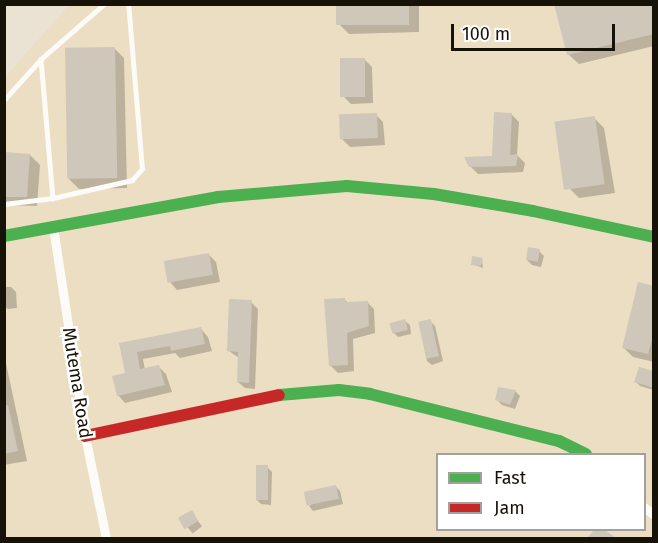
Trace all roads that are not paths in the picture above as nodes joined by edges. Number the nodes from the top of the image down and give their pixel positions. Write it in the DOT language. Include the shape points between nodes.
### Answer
graph roads {
  1 [pos="104,4"];
  2 [pos="128,4"];
  3 [pos="41,59"];
  4 [pos="4,100"];
  5 [pos="52,198"];
  6 [pos="4,204"];
  7 [pos="53,227"];
  8 [pos="4,236"];
  9 [pos="654,237"];
  10 [pos="85,436"];
  11 [pos="584,453"];
  12 [pos="106,538"];
  1 -- 3 [label="lane"];
  2 -- 5 [label="lane" via="142,169 132,180"];
  3 -- 4 [label="lane"];
  3 -- 5 [label="lane"];
  5 -- 6 [label="lane"];
  7 -- 8 [label="street"];
  7 -- 9 [label="street" via="218,197 347,186 434,194"];
  7 -- 10 [label="street, Mutema Road"];
  10 -- 11 [label="street" via="266,397 339,390 370,394 559,441"];
  10 -- 12 [label="street, Mutema Road"];
}
